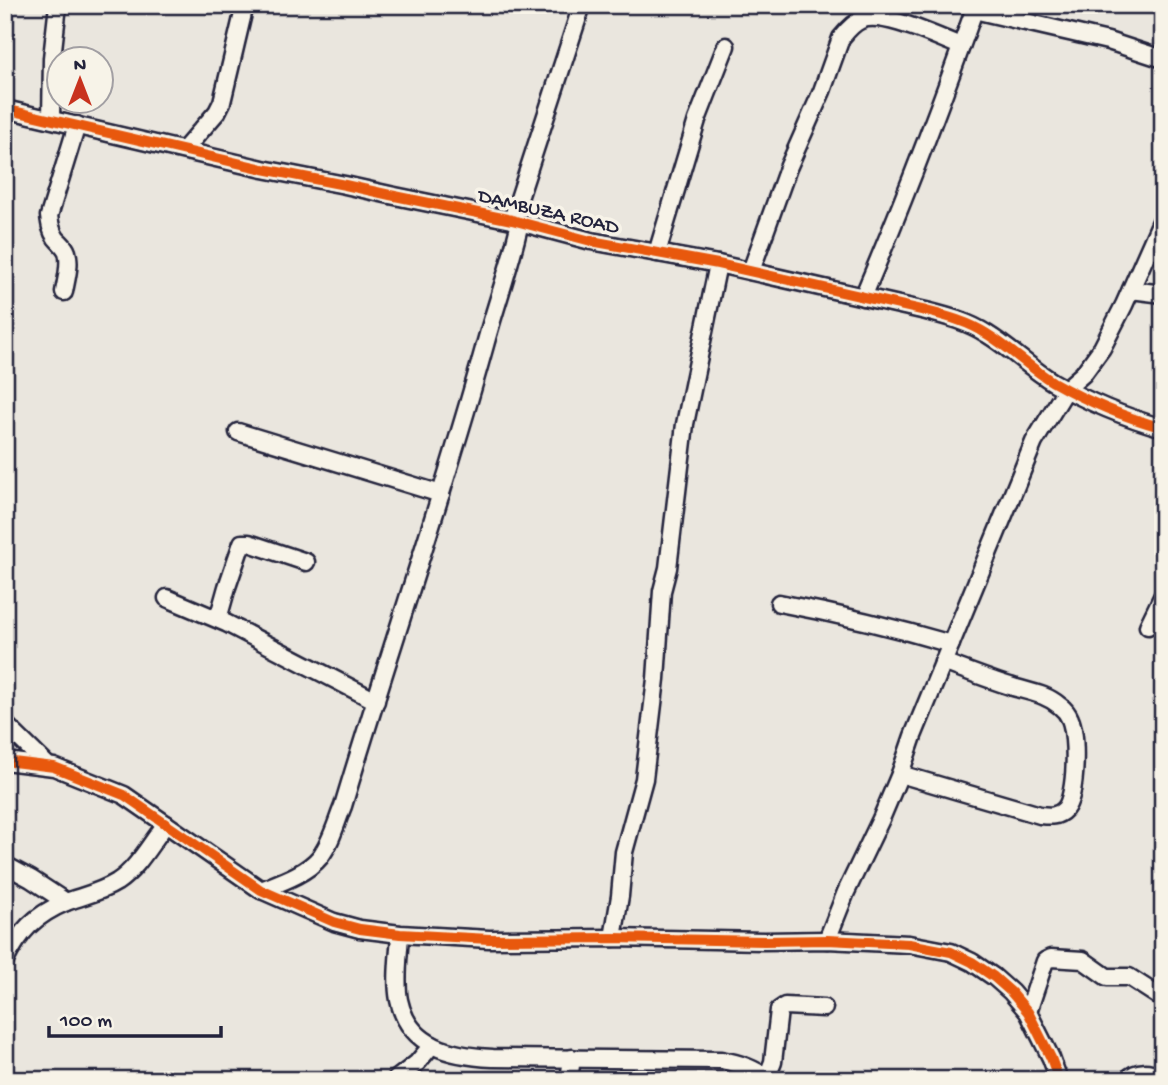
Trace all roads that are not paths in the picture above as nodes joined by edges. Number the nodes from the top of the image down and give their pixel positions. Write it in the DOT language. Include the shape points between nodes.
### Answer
graph roads {
  1 [pos="58,5"];
  2 [pos="245,5"];
  3 [pos="582,5"];
  4 [pos="975,8"];
  5 [pos="726,46"];
  6 [pos="961,46"];
  7 [pos="1163,60"];
  8 [pos="5,109"];
  9 [pos="51,119"];
  10 [pos="77,125"];
  11 [pos="184,150"];
  12 [pos="1162,219"];
  13 [pos="516,221"];
  14 [pos="657,253"];
  15 [pos="718,264"];
  16 [pos="751,271"];
  17 [pos="1130,290"];
  18 [pos="64,292"];
  19 [pos="1163,294"];
  20 [pos="863,297"];
  21 [pos="1067,388"];
  22 [pos="1163,428"];
  23 [pos="238,432"];
  24 [pos="440,494"];
  25 [pos="306,562"];
  26 [pos="1163,595"];
  27 [pos="167,598"];
  28 [pos="779,603"];
  29 [pos="218,619"];
  30 [pos="1147,626"];
  31 [pos="951,644"];
  32 [pos="943,662"];
  33 [pos="376,701"];
  34 [pos="5,724"];
  35 [pos="5,761"];
  36 [pos="46,764"];
  37 [pos="900,774"];
  38 [pos="166,824"];
  39 [pos="5,865"];
  40 [pos="261,890"];
  41 [pos="66,902"];
  42 [pos="400,934"];
  43 [pos="613,938"];
  44 [pos="827,940"];
  45 [pos="5,961"];
  46 [pos="1163,999"];
  47 [pos="824,1008"];
  48 [pos="1028,1013"];
  49 [pos="432,1045"];
  50 [pos="572,1058"];
  51 [pos="1163,1077"];
  52 [pos="768,1079"];
  53 [pos="395,1080"];
  54 [pos="569,1080"];
  55 [pos="1059,1080"];
  56 [pos="1126,1080"];
  1 -- 9 [label="street"];
  2 -- 11 [label="street" via="222,102"];
  3 -- 13 [label="street"];
  4 -- 6 [label="street"];
  4 -- 7 [label="street"];
  5 -- 14 [label="street" via="697,120"];
  6 -- 16 [label="street" via="883,18 861,20 844,34"];
  6 -- 20 [label="street"];
  8 -- 9 [label="street, DAMBUZA ROAD"];
  9 -- 10 [label="street, DAMBUZA ROAD"];
  10 -- 11 [label="street, DAMBUZA ROAD"];
  10 -- 18 [label="street" via="50,216 55,237 68,253"];
  11 -- 13 [label="street, DAMBUZA ROAD"];
  12 -- 17 [label="street"];
  13 -- 14 [label="street, DAMBUZA ROAD"];
  13 -- 24 [label="street" via="513,257"];
  14 -- 15 [label="street, DAMBUZA ROAD"];
  15 -- 16 [label="street, DAMBUZA ROAD"];
  15 -- 43 [label="street" via="682,442 643,779 624,852"];
  16 -- 20 [label="street, DAMBUZA ROAD"];
  17 -- 19 [label="street"];
  17 -- 21 [label="street" via="1102,348"];
  20 -- 21 [label="street, DAMBUZA ROAD" via="976,328"];
  21 -- 22 [label="street, DAMBUZA ROAD" via="1112,412"];
  21 -- 31 [label="street" via="1034,442"];
  23 -- 24 [label="street"];
  24 -- 33 [label="street"];
  25 -- 29 [label="street" via="242,542"];
  26 -- 30 [label="street"];
  27 -- 29 [label="street"];
  28 -- 31 [label="street" via="871,621"];
  29 -- 33 [label="street"];
  31 -- 32 [label="street"];
  32 -- 37 [label="street"];
  32 -- 37 [label="street" via="1036,692 1065,710 1072,727 1073,793 1057,815 1040,816"];
  33 -- 40 [label="street" via="343,806 321,856 288,879"];
  34 -- 36 [label="street"];
  35 -- 36 [label="street"];
  36 -- 38 [label="street" via="124,795"];
  37 -- 44 [label="street"];
  38 -- 40 [label="street"];
  38 -- 41 [label="street" via="134,868 117,882"];
  39 -- 41 [label="street"];
  40 -- 42 [label="street" via="334,922"];
  41 -- 45 [label="street" via="26,927"];
  42 -- 43 [label="street"];
  42 -- 49 [label="street" via="399,1000 409,1023"];
  43 -- 44 [label="street"];
  44 -- 48 [label="street" via="909,944 951,952 994,977"];
  46 -- 48 [label="street" via="1129,977 1107,977 1079,959 1051,958 1045,961"];
  47 -- 52 [label="street" via="785,1006 779,1010"];
  48 -- 55 [label="street"];
  49 -- 50 [label="street" via="474,1057"];
  49 -- 53 [label="street"];
  50 -- 52 [label="street" via="721,1060 739,1063"];
  50 -- 54 [label="street"];
  51 -- 56 [label="street" via="1140,1071"];
}
